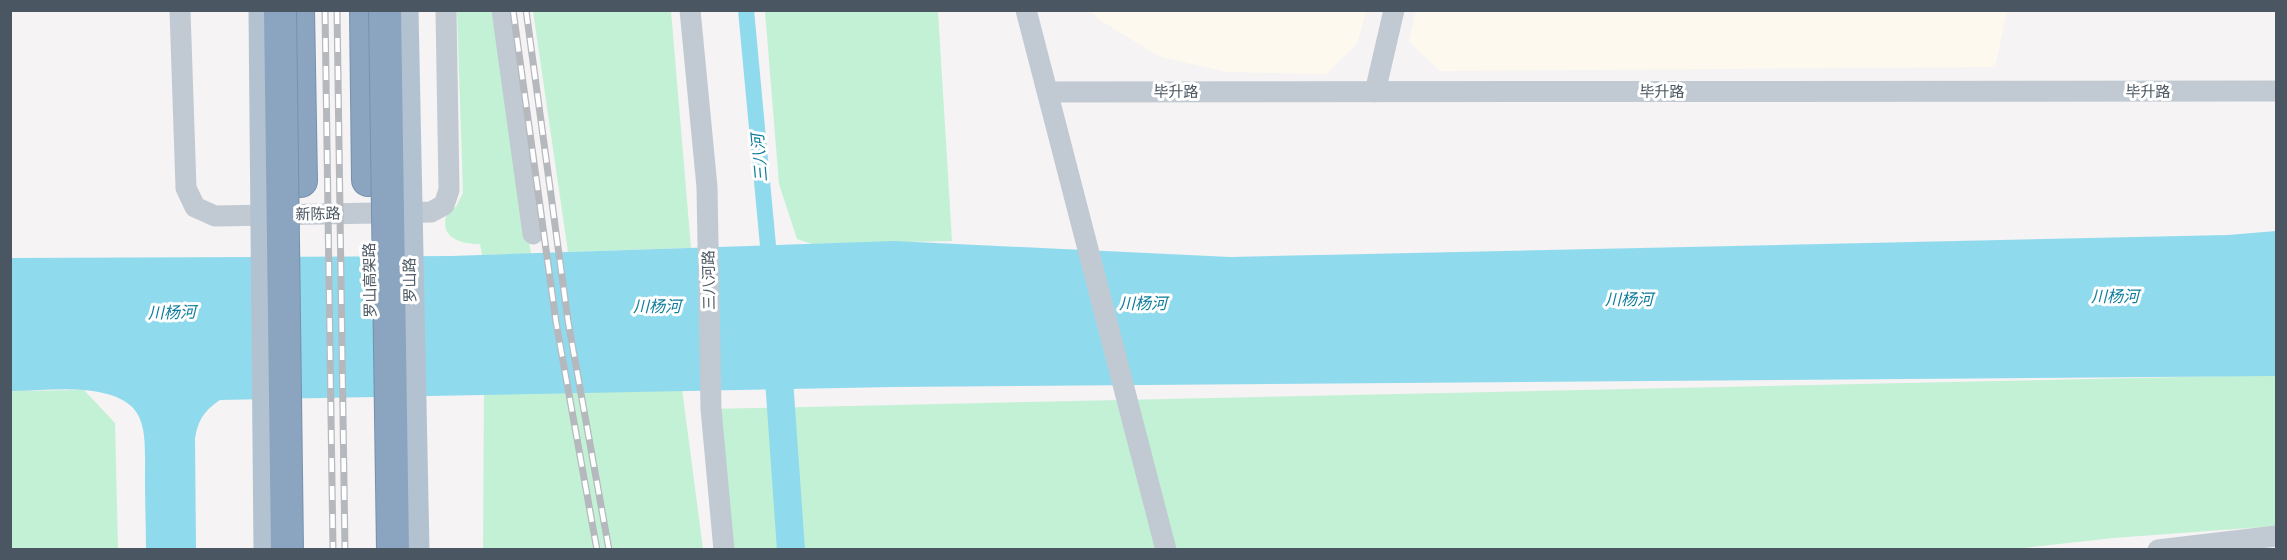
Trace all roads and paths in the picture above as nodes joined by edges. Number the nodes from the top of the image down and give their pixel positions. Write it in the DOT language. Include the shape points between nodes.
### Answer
graph roads {
  1 [pos="180,10"];
  2 [pos="261,10"];
  3 [pos="280,10"];
  4 [pos="298,10"];
  5 [pos="366,10"];
  6 [pos="385,10"];
  7 [pos="405,10"];
  8 [pos="446,10"];
  9 [pos="502,10"];
  10 [pos="690,10"];
  11 [pos="1026,10"];
  12 [pos="1394,10"];
  13 [pos="1048,92"];
  14 [pos="1375,92"];
  15 [pos="2277,92"];
  16 [pos="533,234"];
  17 [pos="2277,536"];
  18 [pos="267,549"];
  19 [pos="287,549"];
  20 [pos="306,549"];
  21 [pos="374,549"];
  22 [pos="393,549"];
  23 [pos="416,549"];
  24 [pos="724,549"];
  25 [pos="1166,549"];
  26 [pos="2158,549"];
  1 -- 8 [label="street, 新陈路" via="186,188 195,207 215,216 431,212 444,205 449,190"];
  2 -- 18 [label="main road, bridge"];
  3 -- 19 [label="highway, bridge"];
  4 -- 20 [label="highway"];
  5 -- 21 [label="highway, 罗山高架路"];
  6 -- 22 [label="highway, bridge"];
  7 -- 23 [label="main road, 罗山路, bridge"];
  9 -- 16 [label="street"];
  10 -- 24 [label="street, 三八河路" via="704,134 711,409"];
  11 -- 13 [label="street"];
  12 -- 14 [label="street"];
  13 -- 14 [label="street, 毕升路"];
  13 -- 25 [label="street"];
  14 -- 15 [label="street, 毕升路"];
  17 -- 26 [label="street"];
}
